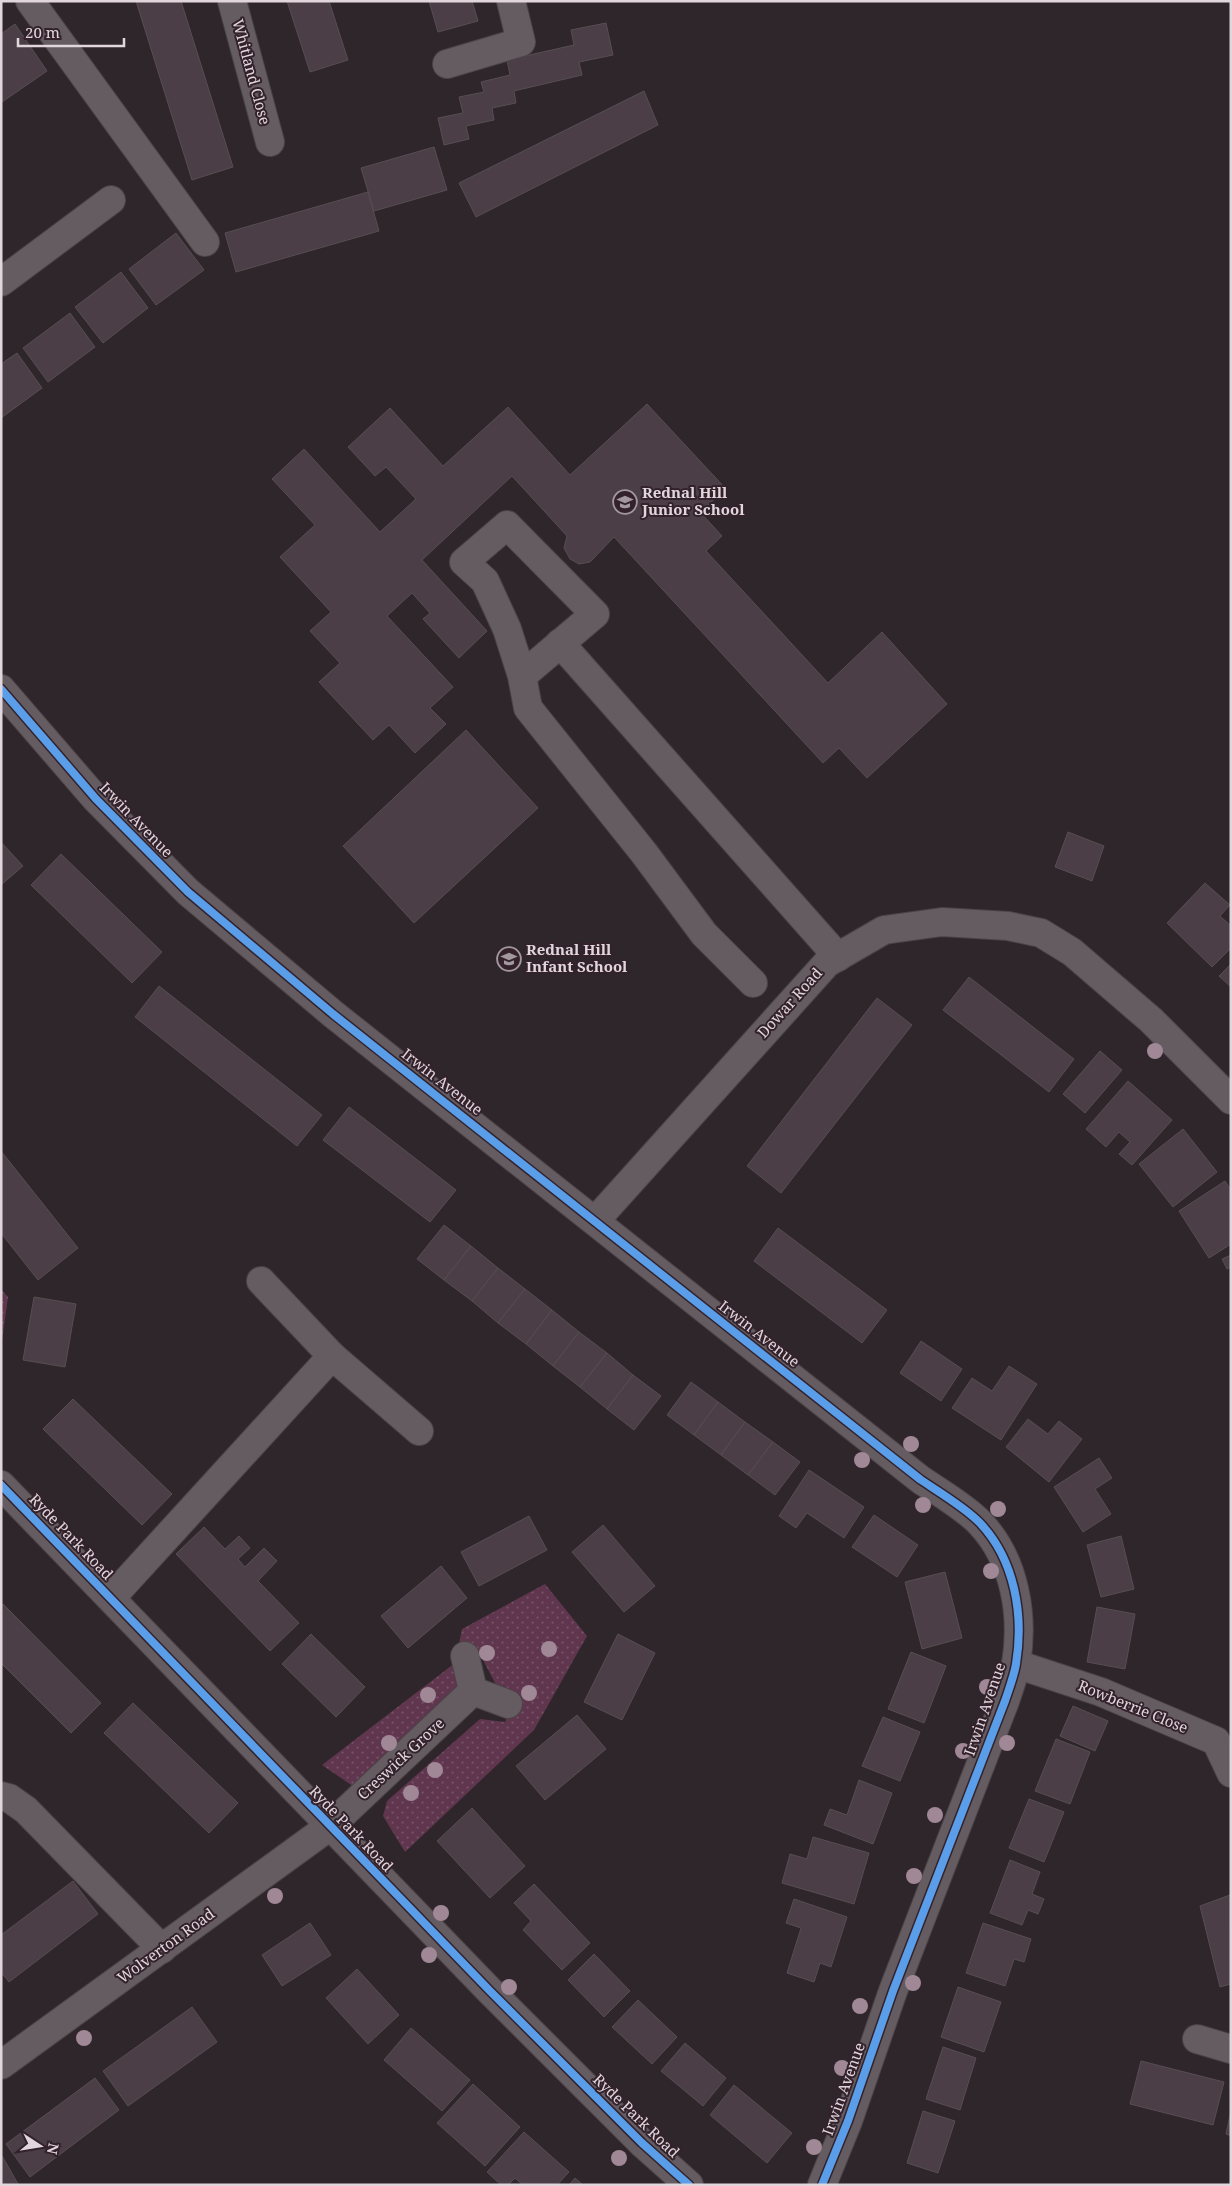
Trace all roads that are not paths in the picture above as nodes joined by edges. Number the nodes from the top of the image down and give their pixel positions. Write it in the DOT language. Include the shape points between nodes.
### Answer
graph roads {
  1 [pos="30,1"];
  2 [pos="232,1"];
  3 [pos="511,1"];
  4 [pos="447,64"];
  5 [pos="270,142"];
  6 [pos="111,200"];
  7 [pos="205,242"];
  8 [pos="1,282"];
  9 [pos="560,643"];
  10 [pos="522,676"];
  11 [pos="1,689"];
  12 [pos="838,957"];
  13 [pos="754,984"];
  14 [pos="1231,1100"];
  15 [pos="595,1221"];
  16 [pos="261,1281"];
  17 [pos="332,1356"];
  18 [pos="418,1431"];
  19 [pos="1,1485"];
  20 [pos="111,1598"];
  21 [pos="465,1656"];
  22 [pos="1016,1664"];
  23 [pos="473,1691"];
  24 [pos="508,1704"];
  25 [pos="1231,1773"];
  26 [pos="1,1796"];
  27 [pos="330,1826"];
  28 [pos="162,1949"];
  29 [pos="1197,2039"];
  30 [pos="1231,2049"];
  31 [pos="1,2065"];
  32 [pos="688,2185"];
  33 [pos="822,2185"];
  1 -- 7 [label="street"];
  2 -- 5 [label="street, Whitland Close"];
  3 -- 4 [label="street" via="521,42"];
  6 -- 8 [label="street"];
  9 -- 10 [label="street"];
  9 -- 10 [label="street" via="595,614 507,525 464,562 485,581 507,629"];
  9 -- 12 [label="street"];
  10 -- 13 [label="street" via="528,708 704,934"];
  11 -- 15 [label="street, Irwin Avenue" via="96,799 188,892 333,1014"];
  12 -- 14 [label="street, Dowar Road" via="884,930 942,922 1008,926 1041,933 1072,952 1151,1020"];
  12 -- 15 [label="street, Dowar Road" via="827,963"];
  15 -- 22 [label="street, Irwin Avenue" via="922,1480 980,1522 1009,1567 1018,1609"];
  16 -- 17 [label="street"];
  17 -- 18 [label="street"];
  17 -- 20 [label="street"];
  19 -- 20 [label="street, Ryde Park Road"];
  20 -- 27 [label="street, Ryde Park Road"];
  21 -- 23 [label="street"];
  22 -- 25 [label="street, Rowberrie Close" via="1101,1692 1216,1741"];
  22 -- 33 [label="street, Irwin Avenue" via="1005,1701"];
  23 -- 24 [label="street"];
  23 -- 27 [label="street, Creswick Grove"];
  26 -- 28 [label="street" via="26,1810"];
  27 -- 28 [label="street, Wolverton Road"];
  27 -- 32 [label="street, Ryde Park Road" via="642,2143"];
  28 -- 31 [label="street, Wolverton Road"];
  29 -- 30 [label="street"];
}
